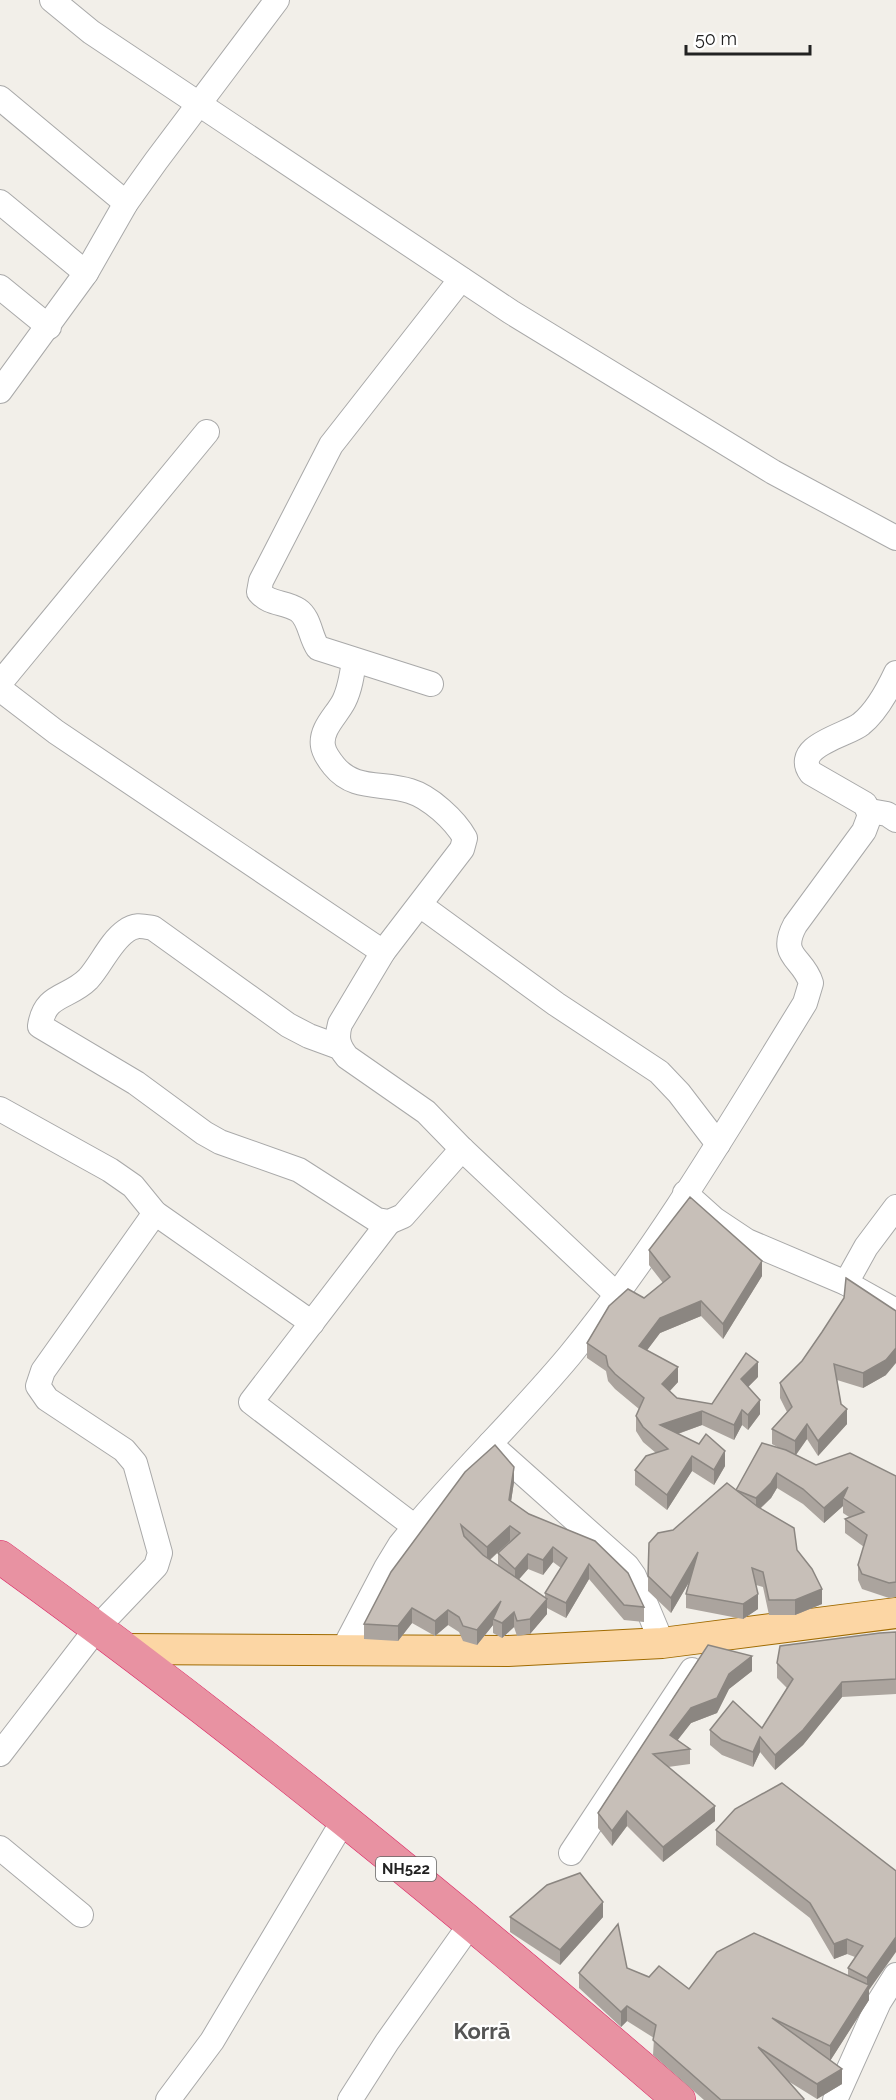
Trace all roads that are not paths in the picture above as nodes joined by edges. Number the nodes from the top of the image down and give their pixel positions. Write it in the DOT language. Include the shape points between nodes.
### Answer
graph roads {
  1 [pos="52,0"];
  2 [pos="277,0"];
  3 [pos="0,98"];
  4 [pos="198,102"];
  5 [pos="0,202"];
  6 [pos="126,203"];
  7 [pos="86,273"];
  8 [pos="461,279"];
  9 [pos="0,287"];
  10 [pos="49,327"];
  11 [pos="0,391"];
  12 [pos="207,432"];
  13 [pos="896,538"];
  14 [pos="354,661"];
  15 [pos="896,673"];
  16 [pos="0,683"];
  17 [pos="431,684"];
  18 [pos="0,689"];
  19 [pos="870,811"];
  20 [pos="896,820"];
  21 [pos="420,905"];
  22 [pos="383,952"];
  23 [pos="339,1047"];
  24 [pos="0,1109"];
  25 [pos="718,1144"];
  26 [pos="462,1149"];
  27 [pos="686,1193"];
  28 [pos="896,1207"];
  29 [pos="155,1213"];
  30 [pos="389,1221"];
  31 [pos="846,1283"];
  32 [pos="616,1294"];
  33 [pos="896,1311"];
  34 [pos="312,1323"];
  35 [pos="490,1444"];
  36 [pos="415,1527"];
  37 [pos="0,1557"];
  38 [pos="896,1613"];
  39 [pos="97,1628"];
  40 [pos="716,1634"];
  41 [pos="662,1643"];
  42 [pos="124,1649"];
  43 [pos="343,1650"];
  44 [pos="0,1754"];
  45 [pos="345,1818"];
  46 [pos="0,1848"];
  47 [pos="571,1853"];
  48 [pos="81,1915"];
  49 [pos="471,1922"];
  50 [pos="896,1975"];
  51 [pos="888,2008"];
  52 [pos="168,2100"];
  53 [pos="350,2100"];
  54 [pos="679,2100"];
  55 [pos="835,2100"];
  1 -- 4 [label="street" via="91,32"];
  2 -- 4 [label="street"];
  3 -- 6 [label="street"];
  4 -- 6 [label="street"];
  4 -- 8 [label="street"];
  5 -- 7 [label="street"];
  6 -- 7 [label="street"];
  7 -- 10 [label="street"];
  8 -- 13 [label="street" via="773,472"];
  8 -- 14 [label="street" via="331,445 261,580 259,592 266,601 298,610 318,648"];
  9 -- 10 [label="street"];
  10 -- 11 [label="street"];
  12 -- 16 [label="street"];
  14 -- 17 [label="street"];
  14 -- 21 [label="street" via="344,702 325,731 323,746 330,761 342,776 356,783 410,790 458,826 465,838 462,849"];
  15 -- 19 [label="street" via="863,723 814,748 807,763 811,773 858,798"];
  18 -- 22 [label="street" via="56,732"];
  19 -- 20 [label="street"];
  19 -- 25 [label="street" via="864,831 791,932 788,948 809,977 809,994"];
  21 -- 22 [label="street"];
  21 -- 25 [label="street" via="556,1004 659,1072"];
  22 -- 23 [label="street" via="340,1024"];
  23 -- 26 [label="street" via="347,1057 411,1099"];
  23 -- 30 [label="street" via="288,1025 153,928 138,925 125,931 78,988 42,1011 40,1026 136,1083 220,1142 299,1170 377,1220"];
  24 -- 29 [label="street" via="110,1170 133,1186"];
  25 -- 27 [label="street"];
  26 -- 30 [label="street" via="403,1216"];
  26 -- 32 [label="street"];
  27 -- 31 [label="street" via="714,1219 747,1241"];
  27 -- 32 [label="street"];
  28 -- 31 [label="street" via="866,1247"];
  29 -- 34 [label="street"];
  29 -- 39 [label="street" via="43,1371 38,1386 46,1399 124,1450 135,1463 160,1553 156,1566"];
  30 -- 34 [label="street"];
  31 -- 33 [label="street"];
  32 -- 35 [label="street" via="570,1355"];
  34 -- 36 [label="street" via="251,1402"];
  35 -- 36 [label="street"];
  35 -- 41 [label="street" via="627,1566"];
  36 -- 43 [label="street" via="386,1568"];
  37 -- 39 [label="highway, NH522"];
  38 -- 40 [label="main road"];
  39 -- 42 [label="highway, NH522"];
  39 -- 44 [label="street"];
  40 -- 41 [label="main road"];
  40 -- 47 [label="street"];
  41 -- 43 [label="main road" via="508,1651"];
  42 -- 43 [label="main road"];
  42 -- 45 [label="highway, NH522"];
  45 -- 49 [label="highway, NH522"];
  45 -- 52 [label="street" via="212,2041"];
  46 -- 48 [label="street"];
  49 -- 53 [label="street"];
  49 -- 54 [label="highway, NH522"];
  50 -- 51 [label="street"];
  51 -- 55 [label="street"];
}
